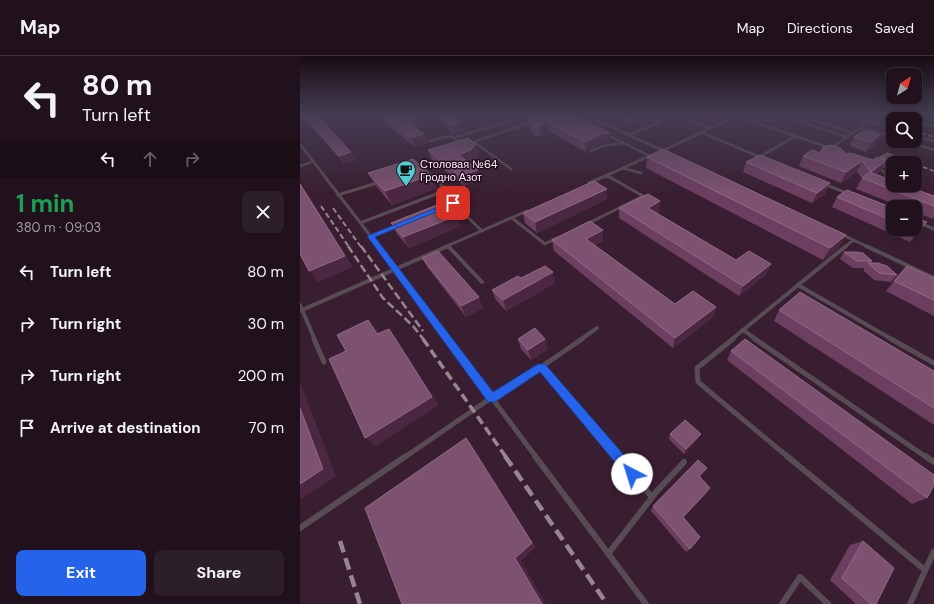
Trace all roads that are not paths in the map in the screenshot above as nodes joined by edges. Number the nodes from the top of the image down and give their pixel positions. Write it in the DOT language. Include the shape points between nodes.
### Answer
graph roads {
  1 [pos="457,141"];
  2 [pos="478,141"];
  3 [pos="618,141"];
  4 [pos="640,141"];
  5 [pos="687,141"];
  6 [pos="719,141"];
  7 [pos="788,141"];
  8 [pos="809,141"];
  9 [pos="842,141"];
  10 [pos="474,142"];
  11 [pos="623,143"];
  12 [pos="300,145"];
  13 [pos="464,145"];
  14 [pos="922,146"];
  15 [pos="457,147"];
  16 [pos="831,148"];
  17 [pos="934,150"];
  18 [pos="591,151"];
  19 [pos="662,151"];
  20 [pos="838,151"];
  21 [pos="669,154"];
  22 [pos="650,156"];
  23 [pos="759,157"];
  24 [pos="766,160"];
  25 [pos="312,162"];
  26 [pos="872,165"];
  27 [pos="300,166"];
  28 [pos="622,168"];
  29 [pos="512,169"];
  30 [pos="427,173"];
  31 [pos="641,173"];
  32 [pos="886,174"];
  33 [pos="606,176"];
  34 [pos="381,181"];
  35 [pos="822,183"];
  36 [pos="586,184"];
  37 [pos="338,195"];
  38 [pos="851,195"];
  39 [pos="533,208"];
  40 [pos="439,209"];
  41 [pos="512,218"];
  42 [pos="360,223"];
  43 [pos="402,224"];
  44 [pos="922,224"];
  45 [pos="580,227"];
  46 [pos="934,229"];
  47 [pos="482,231"];
  48 [pos="839,233"];
  49 [pos="370,236"];
  50 [pos="559,237"];
  51 [pos="853,240"];
  52 [pos="448,246"];
  53 [pos="396,269"];
  54 [pos="934,278"];
  55 [pos="482,282"];
  56 [pos="798,285"];
  57 [pos="301,309"];
  58 [pos="597,328"];
  59 [pos="743,330"];
  60 [pos="324,362"];
  61 [pos="934,363"];
  62 [pos="541,366"];
  63 [pos="491,398"];
  64 [pos="684,462"];
  65 [pos="934,462"];
  66 [pos="652,497"];
  67 [pos="300,528"];
  68 [pos="934,551"];
  69 [pos="608,554"];
  70 [pos="925,570"];
  71 [pos="646,604"];
  72 [pos="782,604"];
  73 [pos="828,604"];
  74 [pos="910,604"];
  1 -- 13 [label="lane"];
  2 -- 10 [label="lane"];
  3 -- 11 [label="lane"];
  4 -- 19 [label="lane"];
  5 -- 19 [label="lane"];
  6 -- 23 [label="lane"];
  7 -- 23 [label="lane"];
  8 -- 16 [label="lane"];
  9 -- 16 [label="lane"];
  10 -- 13 [label="lane"];
  10 -- 29 [label="lane"];
  11 -- 18 [label="lane"];
  11 -- 22 [label="lane"];
  12 -- 25 [label="lane"];
  13 -- 15 [label="lane"];
  14 -- 17 [label="lane"];
  16 -- 20 [label="lane"];
  19 -- 21 [label="lane"];
  19 -- 22 [label="lane"];
  22 -- 28 [label="lane"];
  23 -- 24 [label="lane"];
  25 -- 27 [label="lane"];
  25 -- 37 [label="lane"];
  26 -- 32 [label="lane"];
  28 -- 31 [label="lane"];
  28 -- 33 [label="lane"];
  30 -- 42 [label="lane" via="445,188 444,191"];
  33 -- 36 [label="lane"];
  33 -- 45 [label="lane" via="643,196"];
  34 -- 37 [label="lane"];
  35 -- 38 [label="lane"];
  37 -- 42 [label="lane"];
  39 -- 41 [label="lane"];
  40 -- 47 [label="lane" via="453,203"];
  41 -- 47 [label="lane"];
  41 -- 50 [label="lane" via="546,244"];
  42 -- 49 [label="lane"];
  43 -- 49 [label="lane"];
  44 -- 46 [label="lane"];
  47 -- 52 [label="lane"];
  48 -- 51 [label="lane"];
  49 -- 53 [label="lane"];
  51 -- 54 [label="lane"];
  51 -- 56 [label="lane"];
  52 -- 53 [label="lane"];
  52 -- 55 [label="lane"];
  53 -- 57 [label="lane"];
  53 -- 63 [label="lane"];
  56 -- 59 [label="lane"];
  56 -- 61 [label="lane"];
  57 -- 60 [label="lane"];
  58 -- 62 [label="lane"];
  59 -- 65 [label="lane"];
  59 -- 70 [label="lane" via="697,368 698,382"];
  62 -- 63 [label="lane"];
  62 -- 66 [label="lane"];
  63 -- 67 [label="lane"];
  63 -- 69 [label="lane"];
  64 -- 66 [label="lane"];
  66 -- 69 [label="lane"];
  68 -- 70 [label="lane"];
  69 -- 71 [label="lane"];
  70 -- 74 [label="lane"];
  72 -- 73 [label="lane" via="800,577"];
}
